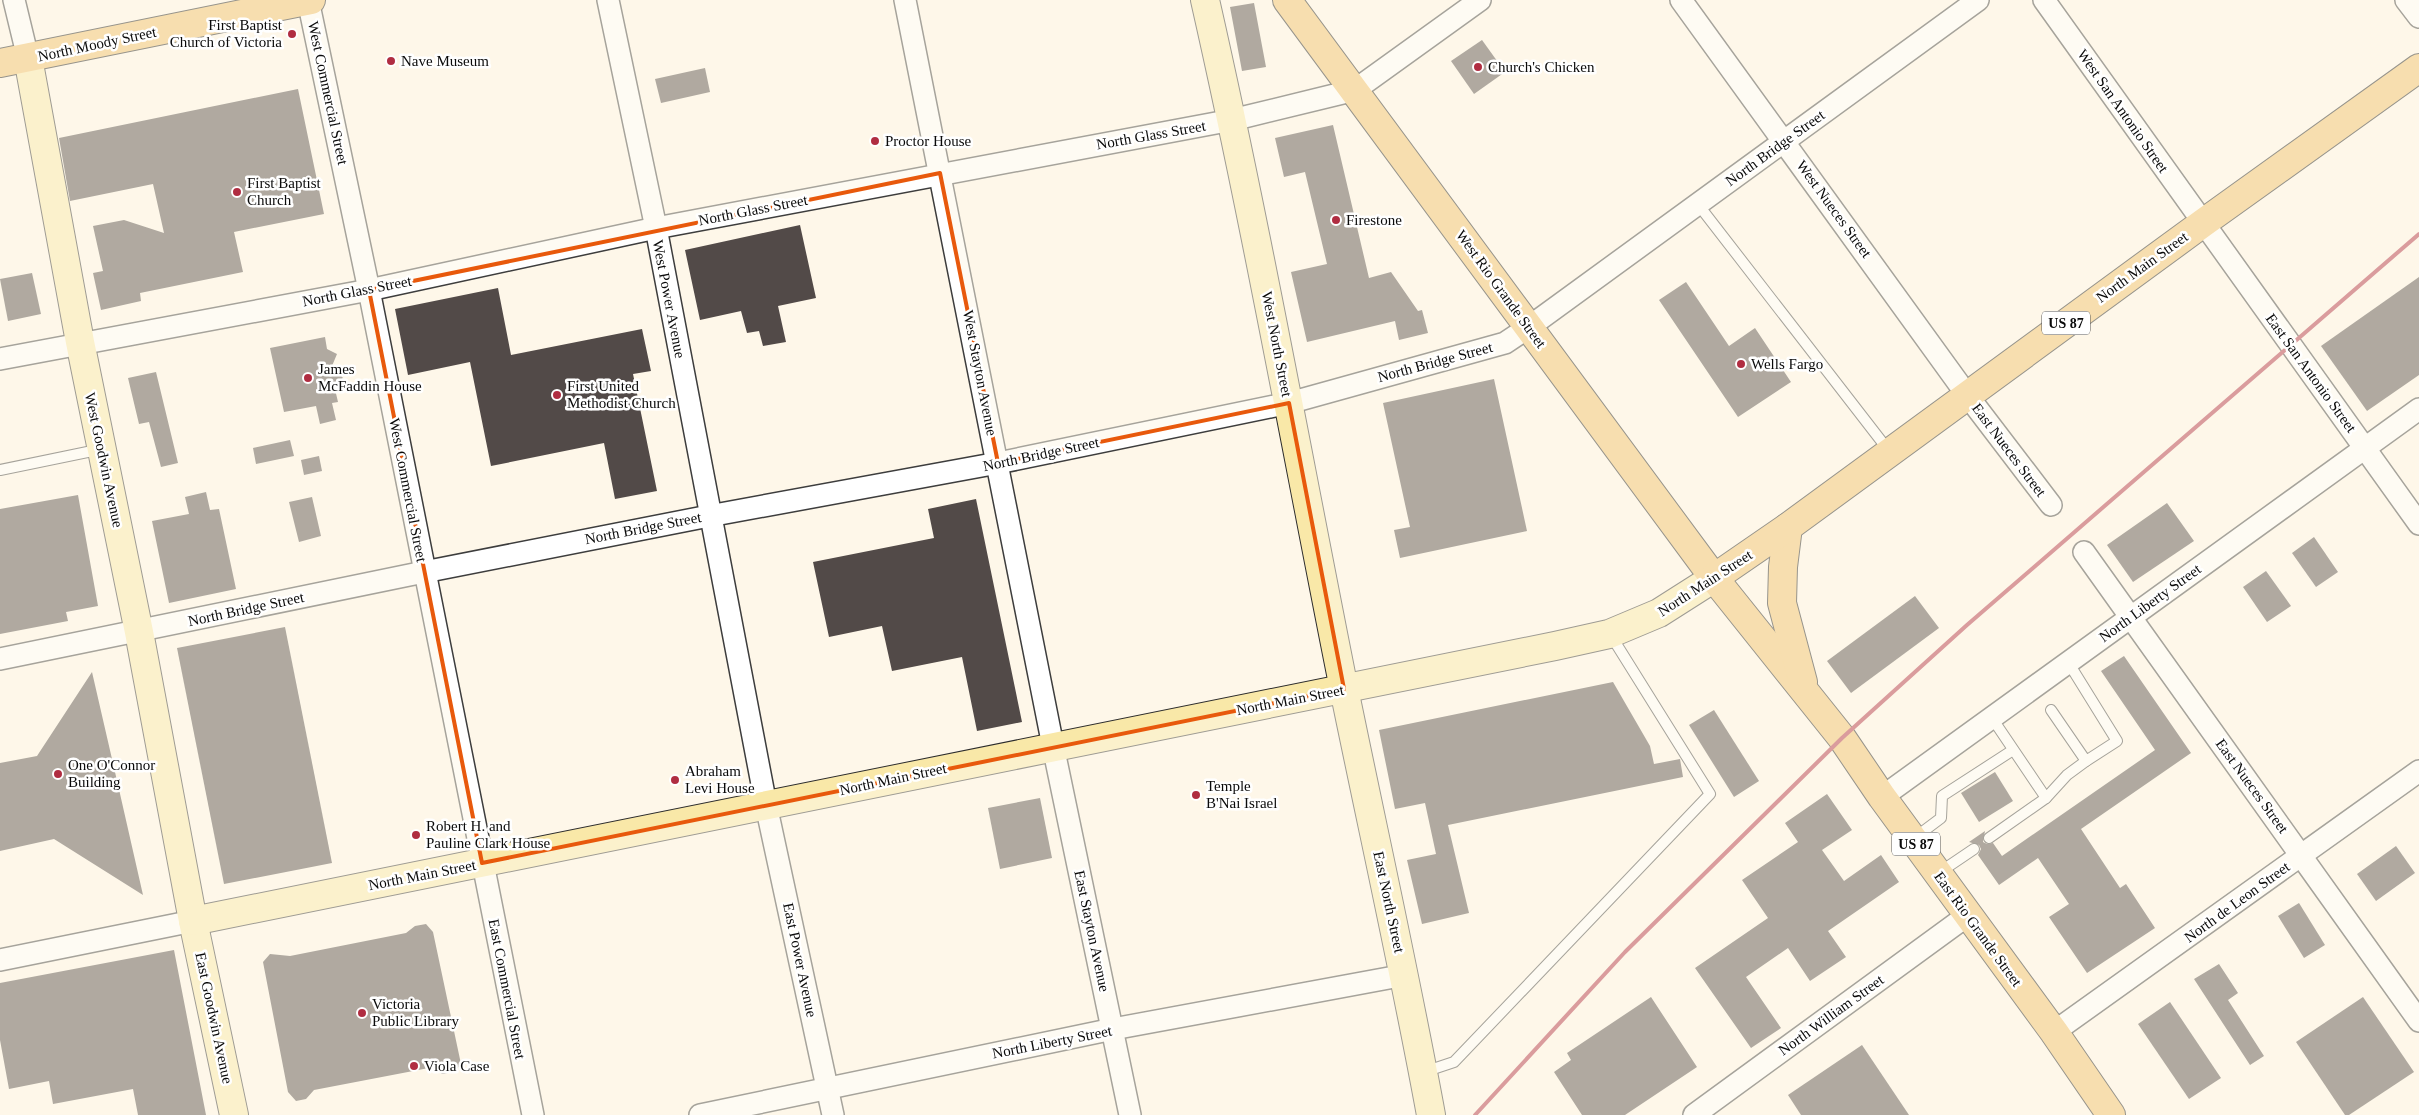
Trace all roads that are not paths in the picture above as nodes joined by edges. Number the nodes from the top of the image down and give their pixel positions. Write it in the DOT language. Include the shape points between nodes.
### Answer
graph roads {
  1 [pos="14,0"];
  2 [pos="309,0"];
  3 [pos="608,0"];
  4 [pos="905,0"];
  5 [pos="1205,0"];
  6 [pos="1287,0"];
  7 [pos="1480,0"];
  8 [pos="1681,0"];
  9 [pos="1978,0"];
  10 [pos="2044,0"];
  11 [pos="2406,0"];
  12 [pos="2419,17"];
  13 [pos="28,58"];
  14 [pos="0,63"];
  15 [pos="2419,68"];
  16 [pos="1355,90"];
  17 [pos="1232,120"];
  18 [pos="1785,141"];
  19 [pos="940,173"];
  20 [pos="1698,203"];
  21 [pos="2202,223"];
  22 [pos="656,228"];
  23 [pos="369,290"];
  24 [pos="1529,327"];
  25 [pos="80,342"];
  26 [pos="0,359"];
  27 [pos="1968,395"];
  28 [pos="1289,402"];
  29 [pos="2419,409"];
  30 [pos="2366,448"];
  31 [pos="102,449"];
  32 [pos="1890,452"];
  33 [pos="998,463"];
  34 [pos="0,470"];
  35 [pos="2051,504"];
  36 [pos="709,516"];
  37 [pos="2419,524"];
  38 [pos="1788,527"];
  39 [pos="2084,552"];
  40 [pos="424,572"];
  41 [pos="1714,578"];
  42 [pos="2131,616"];
  43 [pos="139,632"];
  44 [pos="1610,634"];
  45 [pos="0,659"];
  46 [pos="2068,662"];
  47 [pos="1344,689"];
  48 [pos="1806,693"];
  49 [pos="2051,710"];
  50 [pos="1992,718"];
  51 [pos="1053,746"];
  52 [pos="2013,750"];
  53 [pos="2086,761"];
  54 [pos="2419,771"];
  55 [pos="1882,797"];
  56 [pos="2046,798"];
  57 [pos="766,805"];
  58 [pos="1989,838"];
  59 [pos="1912,839"];
  60 [pos="1974,849"];
  61 [pos="2302,855"];
  62 [pos="482,863"];
  63 [pos="1938,873"];
  64 [pos="1968,915"];
  65 [pos="193,921"];
  66 [pos="0,960"];
  67 [pos="1405,975"];
  68 [pos="2419,1021"];
  69 [pos="1113,1030"];
  70 [pos="2054,1032"];
  71 [pos="1423,1072"];
  72 [pos="828,1087"];
  73 [pos="234,1115"];
  74 [pos="533,1115"];
  75 [pos="700,1115"];
  76 [pos="833,1115"];
  77 [pos="1130,1115"];
  78 [pos="1431,1115"];
  79 [pos="1694,1115"];
  80 [pos="2110,1115"];
  1 -- 13 [label="street, West Goodwin Avenue"];
  2 -- 13 [label="main road, North Moody Street"];
  2 -- 23 [label="street, West Commercial Street"];
  3 -- 22 [label="street, West Power Avenue"];
  4 -- 19 [label="street, West Stayton Avenue"];
  5 -- 17 [label="street, West North Street"];
  6 -- 16 [label="main road, West Rio Grande Street"];
  7 -- 16 [label="street, North Glass Street"];
  8 -- 18 [label="street, West Nueces Street"];
  9 -- 18 [label="street, North Bridge Street"];
  10 -- 21 [label="street, West San Antonio Street"];
  11 -- 12 [label="street"];
  13 -- 14 [label="main road, North Moody Street"];
  13 -- 25 [label="street, West Goodwin Avenue"];
  15 -- 21 [label="main road, North Main Street / US 87"];
  16 -- 17 [label="street, North Glass Street"];
  16 -- 24 [label="main road, West Rio Grande Street"];
  17 -- 19 [label="street, North Glass Street"];
  17 -- 28 [label="street, West North Street"];
  18 -- 20 [label="street, North Bridge Street"];
  18 -- 27 [label="street, West Nueces Street"];
  19 -- 22 [label="street, North Glass Street"];
  19 -- 33 [label="street, West Stayton Avenue"];
  20 -- 24 [label="street, North Bridge Street"];
  20 -- 32 [label="lane"];
  21 -- 27 [label="main road, North Main Street / US 87"];
  21 -- 30 [label="street, East San Antonio Street"];
  22 -- 23 [label="street, North Glass Street"];
  22 -- 36 [label="street, West Power Avenue"];
  23 -- 25 [label="street, North Glass Street"];
  23 -- 40 [label="street, West Commercial Street"];
  24 -- 28 [label="street, North Bridge Street" via="1504,343"];
  24 -- 41 [label="main road, West Rio Grande Street"];
  25 -- 26 [label="street, North Glass Street"];
  25 -- 31 [label="street, West Goodwin Avenue"];
  27 -- 32 [label="main road, North Main Street / US 87"];
  27 -- 35 [label="street, East Nueces Street"];
  28 -- 33 [label="street, North Bridge Street"];
  28 -- 47 [label="street, West North Street"];
  29 -- 30 [label="street, North Liberty Street"];
  30 -- 37 [label="street, East San Antonio Street"];
  30 -- 42 [label="street, North Liberty Street"];
  31 -- 34 [label="lane"];
  31 -- 43 [label="street, West Goodwin Avenue"];
  32 -- 38 [label="main road, North Main Street / US 87"];
  33 -- 36 [label="street, North Bridge Street"];
  33 -- 51 [label="street, West Stayton Avenue"];
  36 -- 40 [label="street, North Bridge Street"];
  36 -- 57 [label="street, West Power Avenue"];
  38 -- 41 [label="main road, North Main Street / US 87"];
  38 -- 48 [label="main road" via="1782,603"];
  39 -- 42 [label="street, East Nueces Street"];
  40 -- 43 [label="street, North Bridge Street"];
  40 -- 62 [label="street, West Commercial Street"];
  41 -- 44 [label="street, North Main Street" via="1659,614"];
  41 -- 48 [label="main road, East Rio Grande Street / US 87"];
  42 -- 46 [label="street, North Liberty Street"];
  42 -- 61 [label="street, East Nueces Street"];
  43 -- 45 [label="street, North Bridge Street"];
  43 -- 65 [label="street, West Goodwin Avenue"];
  44 -- 47 [label="street, North Main Street"];
  44 -- 71 [label="lane" via="1710,794 1454,1062"];
  46 -- 50 [label="street, North Liberty Street"];
  46 -- 53 [label="lane" via="2117,741"];
  47 -- 51 [label="street, North Main Street"];
  47 -- 67 [label="street, East North Street"];
  48 -- 55 [label="main road, East Rio Grande Street / US 87" via="1842,738"];
  49 -- 53 [label="lane"];
  50 -- 52 [label="lane"];
  50 -- 55 [label="street, North Liberty Street"];
  51 -- 57 [label="street, North Main Street"];
  51 -- 69 [label="street, East Stayton Avenue"];
  52 -- 56 [label="lane"];
  52 -- 59 [label="lane" via="1942,796 1941,818"];
  53 -- 56 [label="lane" via="2067,775"];
  54 -- 61 [label="street, North de Leon Street"];
  55 -- 59 [label="main road, East Rio Grande Street / US 87"];
  56 -- 58 [label="lane"];
  57 -- 62 [label="street, North Main Street"];
  57 -- 72 [label="street, East Power Avenue"];
  59 -- 63 [label="main road, East Rio Grande Street / US 87"];
  60 -- 63 [label="lane"];
  61 -- 68 [label="street, East Nueces Street"];
  61 -- 70 [label="street, North de Leon Street"];
  62 -- 65 [label="street, North Main Street"];
  62 -- 74 [label="street, East Commercial Street"];
  63 -- 64 [label="main road, East Rio Grande Street / US 87"];
  64 -- 70 [label="main road, East Rio Grande Street / US 87"];
  64 -- 79 [label="street, North William Street"];
  65 -- 66 [label="street, North Main Street"];
  65 -- 73 [label="street, East Goodwin Avenue"];
  67 -- 69 [label="street, North Liberty Street"];
  67 -- 71 [label="street, East North Street"];
  69 -- 72 [label="street, North Liberty Street"];
  69 -- 77 [label="street, East Stayton Avenue"];
  70 -- 80 [label="main road, East Rio Grande Street / US 87"];
  71 -- 78 [label="street, East North Street"];
  72 -- 75 [label="street, North Liberty Street"];
  72 -- 76 [label="street, East Power Avenue"];
}
